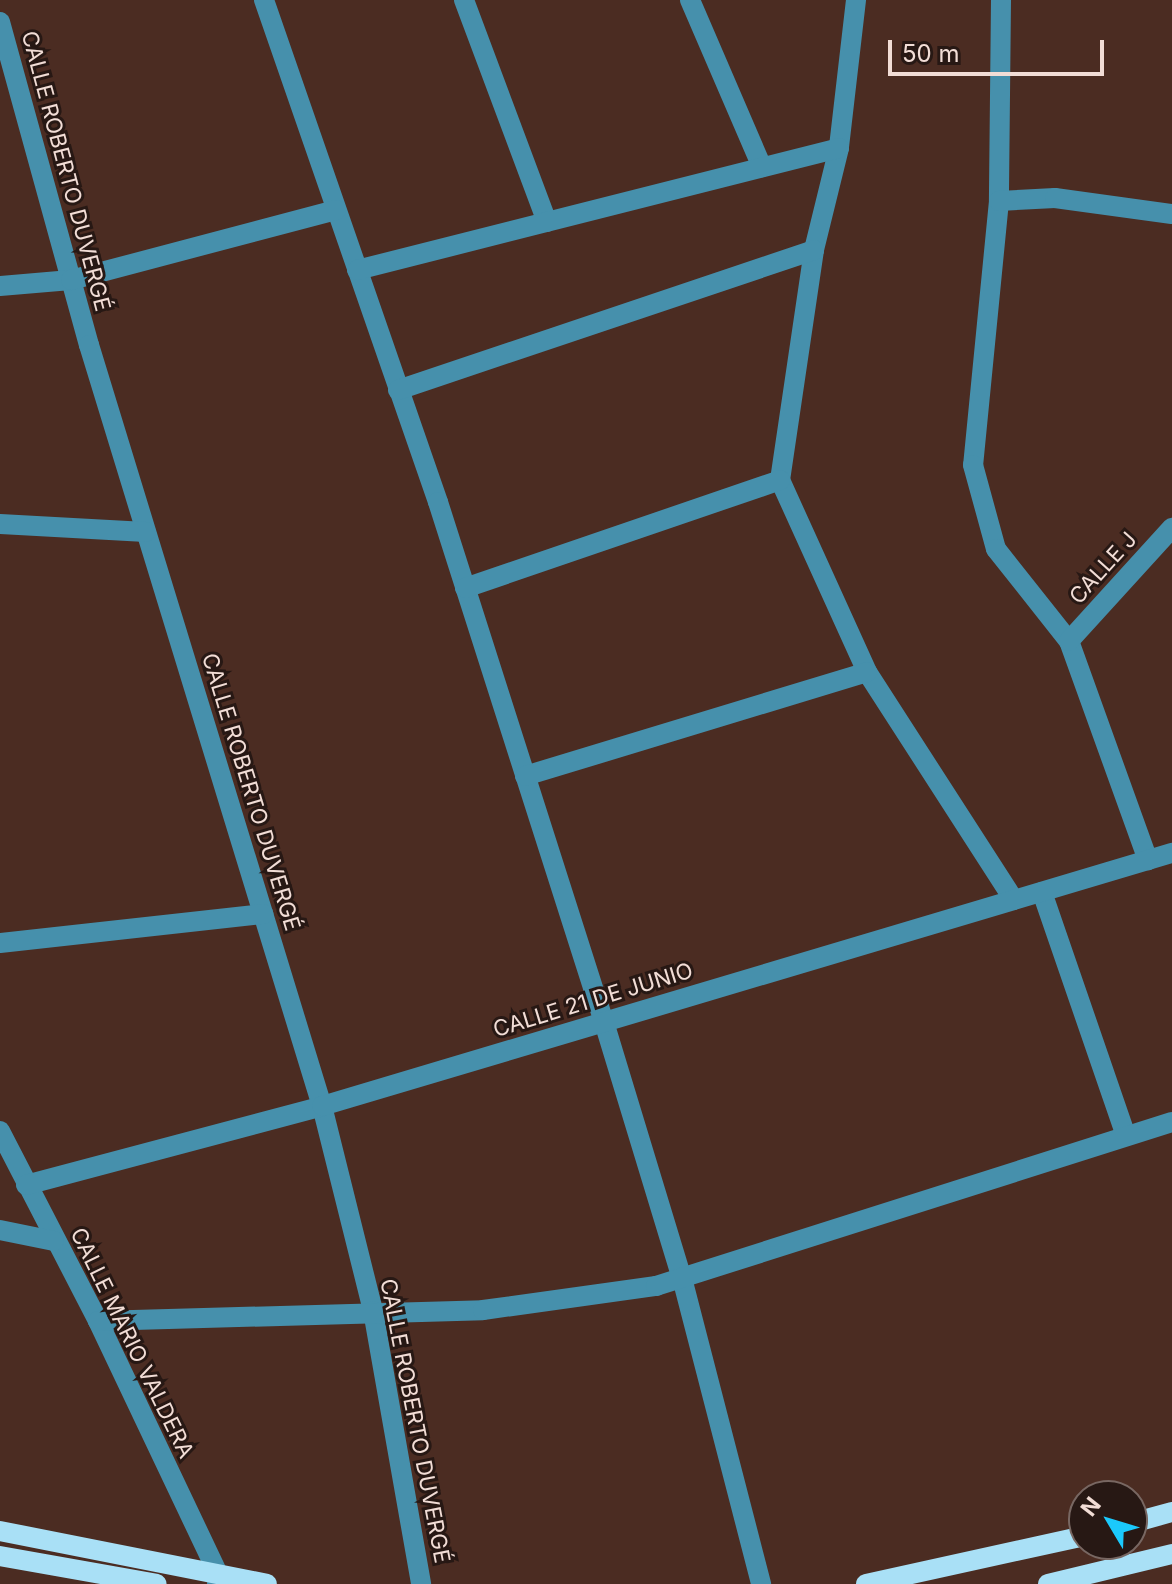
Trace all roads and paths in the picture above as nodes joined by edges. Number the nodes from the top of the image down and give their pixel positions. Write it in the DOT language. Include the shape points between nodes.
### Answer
graph roads {
  1 [pos="264,0"];
  2 [pos="464,0"];
  3 [pos="690,0"];
  4 [pos="856,0"];
  5 [pos="1001,0"];
  6 [pos="1,32"];
  7 [pos="839,148"];
  8 [pos="762,167"];
  9 [pos="999,201"];
  10 [pos="336,210"];
  11 [pos="1172,214"];
  12 [pos="547,222"];
  13 [pos="814,250"];
  14 [pos="357,270"];
  15 [pos="71,280"];
  16 [pos="0,286"];
  17 [pos="398,390"];
  18 [pos="780,480"];
  19 [pos="0,524"];
  20 [pos="1172,528"];
  21 [pos="146,532"];
  22 [pos="465,588"];
  23 [pos="1069,641"];
  24 [pos="867,672"];
  25 [pos="525,776"];
  26 [pos="1172,853"];
  27 [pos="1148,860"];
  28 [pos="1042,892"];
  29 [pos="1014,900"];
  30 [pos="263,914"];
  31 [pos="0,943"];
  32 [pos="604,1022"];
  33 [pos="322,1106"];
  34 [pos="1172,1122"];
  35 [pos="0,1131"];
  36 [pos="1126,1136"];
  37 [pos="26,1185"];
  38 [pos="0,1230"];
  39 [pos="54,1241"];
  40 [pos="682,1278"];
  41 [pos="373,1311"];
  42 [pos="98,1321"];
  43 [pos="1172,1512"];
  44 [pos="1148,1519"];
  45 [pos="0,1531"];
  46 [pos="1068,1540"];
  47 [pos="1172,1554"];
  48 [pos="0,1556"];
  49 [pos="218,1580"];
  50 [pos="157,1584"];
  51 [pos="267,1584"];
  52 [pos="421,1584"];
  53 [pos="761,1584"];
  54 [pos="866,1584"];
  55 [pos="1048,1584"];
  1 -- 10 [label="street"];
  2 -- 12 [label="street"];
  3 -- 8 [label="street"];
  4 -- 7 [label="street"];
  5 -- 9 [label="street"];
  6 -- 15 [label="street, CALLE ROBERTO DUVERGÉ"];
  7 -- 8 [label="street"];
  7 -- 13 [label="street"];
  8 -- 12 [label="street"];
  9 -- 11 [label="street" via="1055,198"];
  9 -- 23 [label="street" via="973,465 996,549"];
  10 -- 14 [label="street"];
  10 -- 15 [label="street"];
  12 -- 14 [label="street"];
  13 -- 17 [label="street"];
  13 -- 18 [label="street"];
  14 -- 17 [label="street"];
  15 -- 16 [label="street"];
  15 -- 21 [label="street, CALLE ROBERTO DUVERGÉ"];
  17 -- 22 [label="street"];
  18 -- 22 [label="street"];
  18 -- 24 [label="street"];
  19 -- 21 [label="street"];
  20 -- 23 [label="street, CALLE J"];
  21 -- 30 [label="street, CALLE ROBERTO DUVERGÉ"];
  22 -- 25 [label="street"];
  23 -- 27 [label="street"];
  24 -- 25 [label="street"];
  24 -- 29 [label="street"];
  25 -- 32 [label="street"];
  26 -- 27 [label="street, CALLE 21 DE JUNIO"];
  27 -- 28 [label="street, CALLE 21 DE JUNIO"];
  28 -- 29 [label="street, CALLE 21 DE JUNIO"];
  28 -- 36 [label="street"];
  29 -- 32 [label="street, CALLE 21 DE JUNIO"];
  30 -- 31 [label="street"];
  30 -- 33 [label="street, CALLE ROBERTO DUVERGÉ"];
  32 -- 33 [label="street, CALLE 21 DE JUNIO"];
  32 -- 40 [label="street"];
  33 -- 37 [label="street, CALLE 21 DE JUNIO"];
  33 -- 41 [label="street, CALLE ROBERTO DUVERGÉ"];
  34 -- 36 [label="street"];
  35 -- 37 [label="street, CALLE MARIO VALDERA"];
  36 -- 40 [label="street"];
  37 -- 39 [label="street, CALLE MARIO VALDERA"];
  38 -- 39 [label="street"];
  39 -- 42 [label="street, CALLE MARIO VALDERA"];
  40 -- 41 [label="street" via="483,1310"];
  40 -- 53 [label="street"];
  41 -- 42 [label="street"];
  41 -- 52 [label="street, CALLE ROBERTO DUVERGÉ"];
  42 -- 49 [label="street, CALLE MARIO VALDERA"];
  43 -- 44 [label="main road"];
  45 -- 49 [label="main road"];
  46 -- 54 [label="main road"];
  47 -- 55 [label="main road"];
  48 -- 50 [label="main road"];
  49 -- 51 [label="main road"];
}
